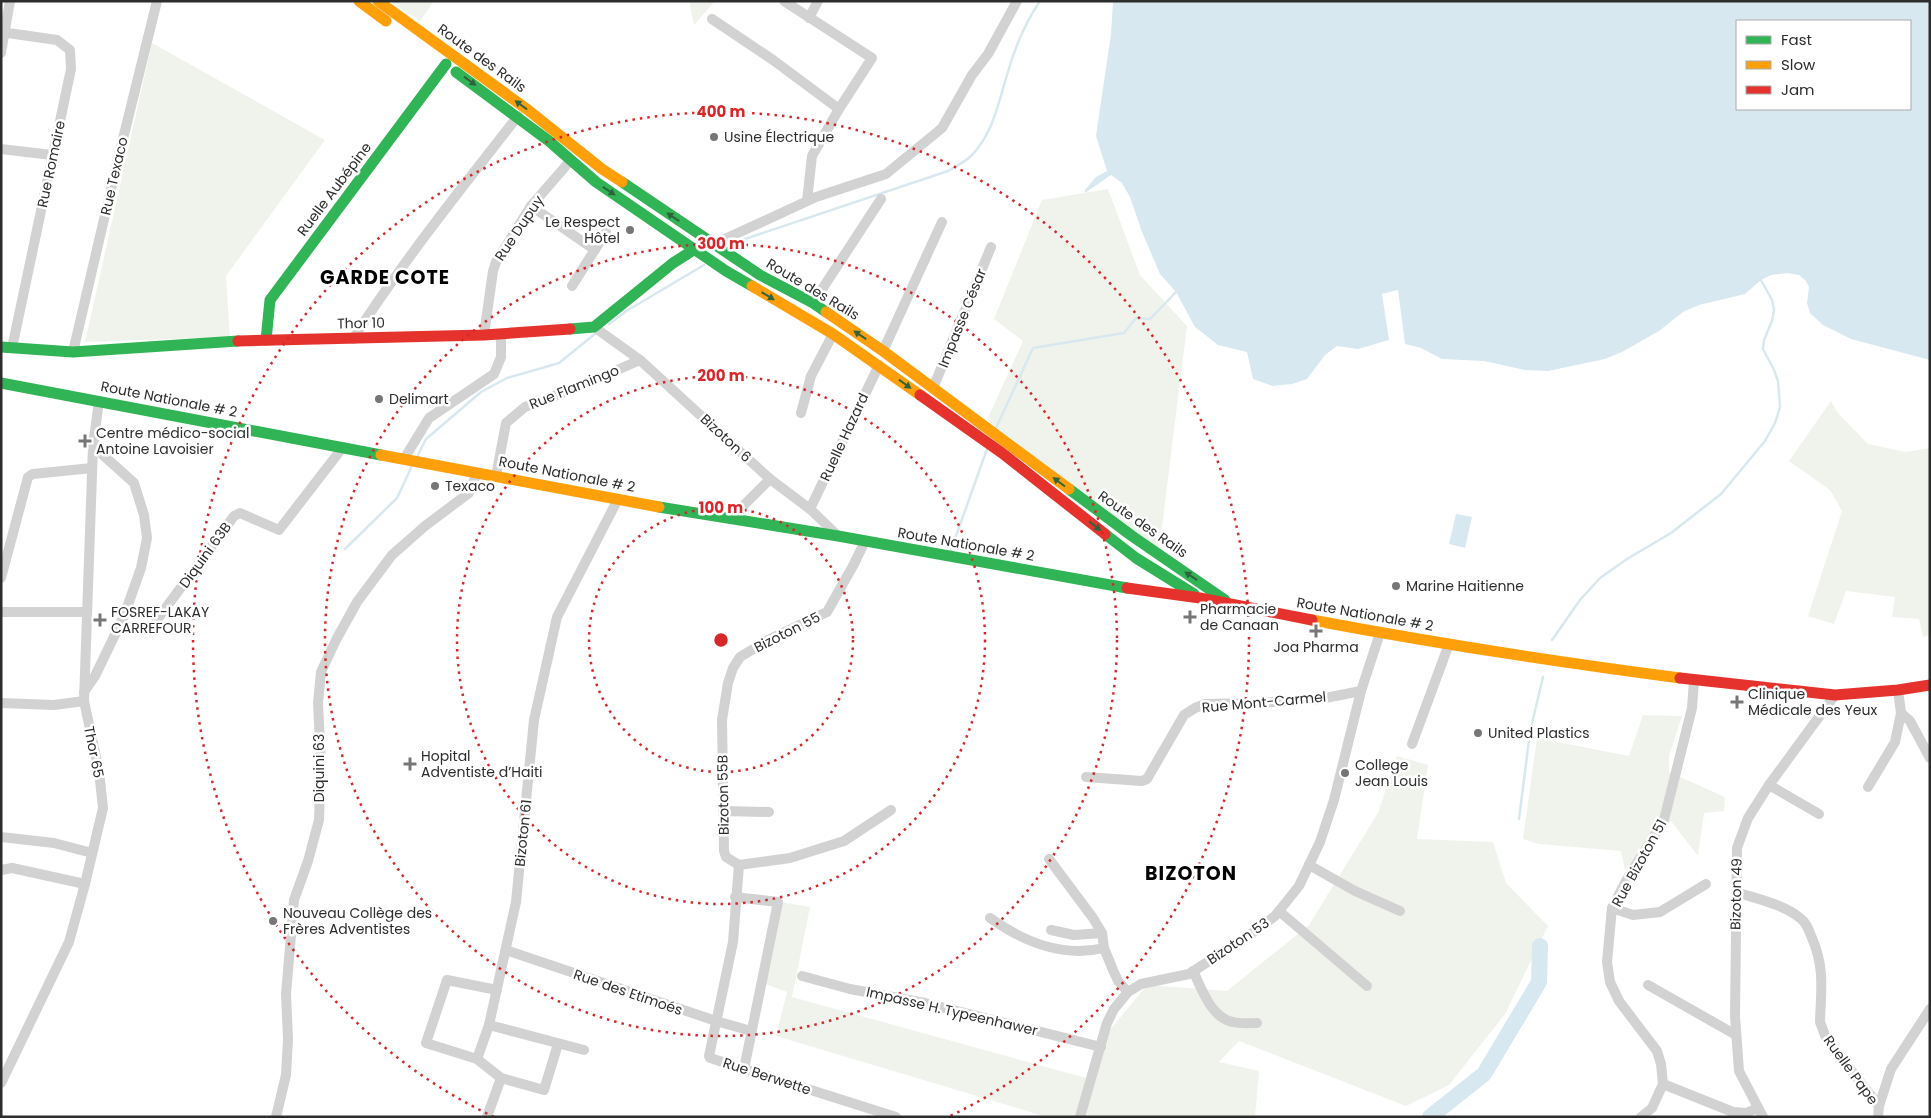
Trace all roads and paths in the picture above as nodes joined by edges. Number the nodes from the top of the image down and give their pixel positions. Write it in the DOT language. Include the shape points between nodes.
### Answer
graph roads {
  1 [pos="10,1"];
  2 [pos="157,1"];
  3 [pos="359,1"];
  4 [pos="378,1"];
  5 [pos="784,1"];
  6 [pos="818,1"];
  7 [pos="1017,1"];
  8 [pos="809,18"];
  9 [pos="712,19"];
  10 [pos="2,32"];
  11 [pos="1,53"];
  12 [pos="446,64"];
  13 [pos="839,109"];
  14 [pos="518,116"];
  15 [pos="1,149"];
  16 [pos="52,156"];
  17 [pos="571,160"];
  18 [pos="881,199"];
  19 [pos="807,201"];
  20 [pos="531,206"];
  21 [pos="942,222"];
  22 [pos="606,232"];
  23 [pos="714,244"];
  24 [pos="991,247"];
  25 [pos="595,250"];
  26 [pos="698,251"];
  27 [pos="572,286"];
  28 [pos="812,303"];
  29 [pos="594,327"];
  30 [pos="501,334"];
  31 [pos="834,334"];
  32 [pos="484,336"];
  33 [pos="353,338"];
  34 [pos="266,340"];
  35 [pos="6,348"];
  36 [pos="883,351"];
  37 [pos="73,352"];
  38 [pos="640,360"];
  39 [pos="878,365"];
  40 [pos="1,383"];
  41 [pos="933,388"];
  42 [pos="99,401"];
  43 [pos="801,413"];
  44 [pos="93,446"];
  45 [pos="343,447"];
  46 [pos="1004,448"];
  47 [pos="404,459"];
  48 [pos="92,468"];
  49 [pos="477,473"];
  50 [pos="496,476"];
  51 [pos="770,479"];
  52 [pos="618,499"];
  53 [pos="810,509"];
  54 [pos="730,519"];
  55 [pos="838,536"];
  56 [pos="865,541"];
  57 [pos="5,546"];
  58 [pos="1136,558"];
  59 [pos="1,578"];
  60 [pos="1120,587"];
  61 [pos="1200,598"];
  62 [pos="1231,604"];
  63 [pos="1,612"];
  64 [pos="86,612"];
  65 [pos="156,621"];
  66 [pos="1380,633"];
  67 [pos="1448,644"];
  68 [pos="733,668"];
  69 [pos="1694,680"];
  70 [pos="1930,685"];
  71 [pos="1898,690"];
  72 [pos="1361,691"];
  73 [pos="1834,695"];
  74 [pos="84,696"];
  75 [pos="1,703"];
  76 [pos="1902,713"];
  77 [pos="1412,744"];
  78 [pos="1930,758"];
  79 [pos="1086,777"];
  80 [pos="1769,785"];
  81 [pos="1868,787"];
  82 [pos="891,810"];
  83 [pos="723,811"];
  84 [pos="769,812"];
  85 [pos="1819,814"];
  86 [pos="1,837"];
  87 [pos="92,853"];
  88 [pos="1049,859"];
  89 [pos="739,865"];
  90 [pos="1309,865"];
  91 [pos="1,870"];
  92 [pos="85,884"];
  93 [pos="1706,884"];
  94 [pos="1736,892"];
  95 [pos="735,897"];
  96 [pos="1612,908"];
  97 [pos="1279,911"];
  98 [pos="1400,911"];
  99 [pos="990,918"];
  100 [pos="1051,930"];
  101 [pos="1102,933"];
  102 [pos="1104,948"];
  103 [pos="506,950"];
  104 [pos="1193,971"];
  105 [pos="802,976"];
  106 [pos="1648,985"];
  107 [pos="1367,986"];
  108 [pos="497,990"];
  109 [pos="1128,992"];
  110 [pos="1930,1009"];
  111 [pos="716,1021"];
  112 [pos="1257,1023"];
  113 [pos="489,1025"];
  114 [pos="752,1031"];
  115 [pos="1736,1035"];
  116 [pos="558,1044"];
  117 [pos="1101,1047"];
  118 [pos="584,1050"];
  119 [pos="477,1059"];
  120 [pos="744,1069"];
  121 [pos="3,1077"];
  122 [pos="501,1078"];
  123 [pos="1663,1084"];
  124 [pos="1879,1106"];
  125 [pos="1760,1113"];
  126 [pos="276,1117"];
  127 [pos="487,1117"];
  128 [pos="896,1117"];
  129 [pos="1080,1117"];
  130 [pos="1642,1117"];
  131 [pos="1878,1117"];
  1 -- 10 [label="street"];
  2 -- 37 [label="street, Rue Texaco"];
  3 -- 12 [label="main road, Route des Rails"];
  23 -- 4 [label="main road, Route des Rails, one-way" via="602,169 528,110"];
  5 -- 8 [label="street"];
  6 -- 8 [label="street"];
  7 -- 19 [label="street" via="942,128 886,174"];
  8 -- 13 [label="street" via="872,58"];
  9 -- 13 [label="street"];
  10 -- 11 [label="street"];
  10 -- 16 [label="street, Rue Romaire" via="57,40 70,50 71,69"];
  12 -- 14 [label="main road, Route des Rails, one-way"];
  12 -- 34 [label="main road, Ruelle Aubépine" via="270,300"];
  13 -- 19 [label="street" via="812,156"];
  14 -- 17 [label="main road, Route des Rails"];
  14 -- 33 [label="street" via="445,208"];
  15 -- 16 [label="street"];
  16 -- 35 [label="street, Rue Romaire"];
  17 -- 20 [label="street, Rue Dupuy"];
  17 -- 26 [label="main road, Route des Rails, one-way" via="596,182"];
  18 -- 28 [label="street"];
  19 -- 23 [label="street"];
  20 -- 25 [label="street"];
  20 -- 32 [label="street, Rue Dupuy" via="494,266"];
  21 -- 36 [label="street"];
  22 -- 25 [label="street"];
  23 -- 28 [label="main road, Route des Rails" via="760,275"];
  24 -- 41 [label="street, Impasse César"];
  25 -- 27 [label="street"];
  26 -- 29 [label="main road" via="668,268"];
  26 -- 31 [label="main road, Route des Rails, one-way"];
  36 -- 28 [label="main road, Route des Rails, one-way"];
  29 -- 30 [label="main road, Thor 10"];
  29 -- 38 [label="street, Bizoton 6"];
  30 -- 32 [label="main road, Thor 10"];
  30 -- 47 [label="street" via="501,357 494,374 429,418"];
  31 -- 39 [label="main road, Route des Rails"];
  31 -- 43 [label="street" via="811,376"];
  32 -- 33 [label="main road, Thor 10"];
  33 -- 34 [label="main road, Thor 10"];
  34 -- 37 [label="main road, Thor 10"];
  35 -- 37 [label="main road, Thor 10"];
  36 -- 41 [label="main road, Route des Rails"];
  38 -- 50 [label="street, Rue Flamingo" via="524,407 506,423"];
  38 -- 51 [label="street, Bizoton 6"];
  39 -- 46 [label="main road, Route des Rails, one-way" via="980,438"];
  39 -- 53 [label="street, Ruelle Hazard"];
  40 -- 42 [label="main road, Route Nationale # 2"];
  41 -- 46 [label="main road, Route des Rails" via="984,426"];
  42 -- 44 [label="street, Thor 65"];
  42 -- 45 [label="main road, Route Nationale # 2"];
  44 -- 48 [label="street, Thor 65"];
  44 -- 74 [label="street" via="134,483 147,538 141,568 124,616"];
  45 -- 47 [label="main road, Route Nationale # 2"];
  45 -- 65 [label="street, Diquini 63B" via="279,530 240,513 234,516"];
  46 -- 58 [label="main road, Route des Rails, one-way"];
  62 -- 46 [label="main road, Route des Rails, one-way"];
  47 -- 49 [label="main road, Route Nationale # 2"];
  48 -- 57 [label="street" via="28,477"];
  48 -- 64 [label="street, Thor 65"];
  49 -- 50 [label="main road, Route Nationale # 2"];
  49 -- 126 [label="street, Diquini 63" via="469,493 424,526 392,555 358,602 321,672 318,704 319,820 294,900 286,994 286,1075"];
  50 -- 52 [label="main road, Route Nationale # 2"];
  51 -- 53 [label="street, Bizoton 6"];
  51 -- 54 [label="street"];
  52 -- 54 [label="main road, Route Nationale # 2"];
  52 -- 103 [label="street, Bizoton 61" via="557,617 534,720 516,902"];
  53 -- 55 [label="street, Bizoton 6"];
  54 -- 55 [label="main road, Route Nationale # 2"];
  55 -- 56 [label="main road, Route Nationale # 2"];
  56 -- 60 [label="main road, Route Nationale # 2"];
  56 -- 68 [label="street, Bizoton 55" via="828,612 770,639 740,657"];
  57 -- 59 [label="street"];
  58 -- 60 [label="main road" via="1129,586"];
  58 -- 61 [label="main road, Route des Rails"];
  60 -- 61 [label="main road, Route Nationale # 2"];
  61 -- 62 [label="main road, Route Nationale # 2"];
  62 -- 66 [label="main road, Route Nationale # 2"];
  63 -- 64 [label="street"];
  64 -- 74 [label="street, Thor 65"];
  66 -- 67 [label="main road, Route Nationale # 2"];
  66 -- 72 [label="street, Bizoton 53"];
  67 -- 69 [label="main road, Route Nationale # 2"];
  67 -- 77 [label="street"];
  68 -- 83 [label="street, Bizoton 55B" via="722,720"];
  69 -- 73 [label="main road, Route Nationale # 2"];
  69 -- 96 [label="street, Rue Bizoton 51" via="1692,708 1664,820"];
  70 -- 71 [label="main road, Route Nationale # 2"];
  71 -- 73 [label="main road, Route Nationale # 2"];
  71 -- 76 [label="street"];
  72 -- 79 [label="street, Rue Mont-Carmel" via="1320,699 1205,704 1184,715 1147,779"];
  72 -- 90 [label="street, Bizoton 53" via="1334,800"];
  73 -- 80 [label="street, Bizoton 49"];
  74 -- 75 [label="street" via="54,705"];
  74 -- 87 [label="street, Thor 65" via="103,808"];
  76 -- 78 [label="street" via="1910,721"];
  76 -- 81 [label="street" via="1895,742"];
  80 -- 85 [label="street"];
  80 -- 94 [label="street, Bizoton 49" via="1748,818 1737,848"];
  82 -- 89 [label="street" via="844,842 790,858"];
  83 -- 84 [label="street"];
  83 -- 89 [label="street, Bizoton 55B" via="724,855"];
  86 -- 87 [label="street" via="54,843"];
  87 -- 92 [label="street, Thor 65"];
  88 -- 101 [label="street"];
  89 -- 95 [label="street, Rue Berwette"];
  90 -- 97 [label="street, Bizoton 53" via="1299,886"];
  90 -- 98 [label="street" via="1356,892"];
  91 -- 92 [label="street" via="12,868"];
  92 -- 121 [label="street, Thor 65" via="69,942"];
  93 -- 96 [label="street" via="1660,912 1634,915"];
  94 -- 115 [label="street, Bizoton 49"];
  94 -- 124 [label="street, Ruelle Pape" via="1785,909 1808,927 1822,973 1822,1030"];
  95 -- 111 [label="street, Rue Berwette" via="733,942"];
  95 -- 114 [label="street" via="778,902"];
  96 -- 123 [label="street, Rue Bizoton 51" via="1607,962 1610,982 1618,1001 1657,1051"];
  97 -- 104 [label="street, Bizoton 53" via="1252,933"];
  97 -- 107 [label="street"];
  99 -- 102 [label="street" via="1010,932 1049,948 1078,952"];
  100 -- 101 [label="street" via="1074,935"];
  101 -- 102 [label="street"];
  102 -- 109 [label="street" via="1118,981"];
  103 -- 108 [label="street, Bizoton 61"];
  103 -- 111 [label="street, Rue des Etimoés"];
  104 -- 109 [label="street, Bizoton 53" via="1141,984"];
  104 -- 112 [label="street" via="1220,1017 1233,1022"];
  105 -- 117 [label="street, Impasse H. Typeenhawer"];
  106 -- 115 [label="street"];
  108 -- 113 [label="street, Bizoton 61"];
  108 -- 119 [label="street" via="447,980 426,1040 428,1044"];
  109 -- 117 [label="street" via="1107,1023"];
  110 -- 124 [label="street" via="1891,1069"];
  111 -- 114 [label="street, Rue des Etimoés"];
  111 -- 120 [label="street, Rue Berwette" via="710,1058"];
  113 -- 116 [label="street"];
  113 -- 119 [label="street, Bizoton 61"];
  114 -- 120 [label="street"];
  115 -- 125 [label="street, Bizoton 49" via="1739,1071"];
  116 -- 118 [label="street"];
  116 -- 122 [label="street" via="544,1090"];
  117 -- 129 [label="street"];
  119 -- 122 [label="street"];
  120 -- 128 [label="street, Rue Berwette"];
  122 -- 127 [label="street"];
  123 -- 125 [label="street" via="1733,1112"];
  123 -- 130 [label="street" via="1652,1108"];
  124 -- 131 [label="street, Ruelle Pape"];
}
